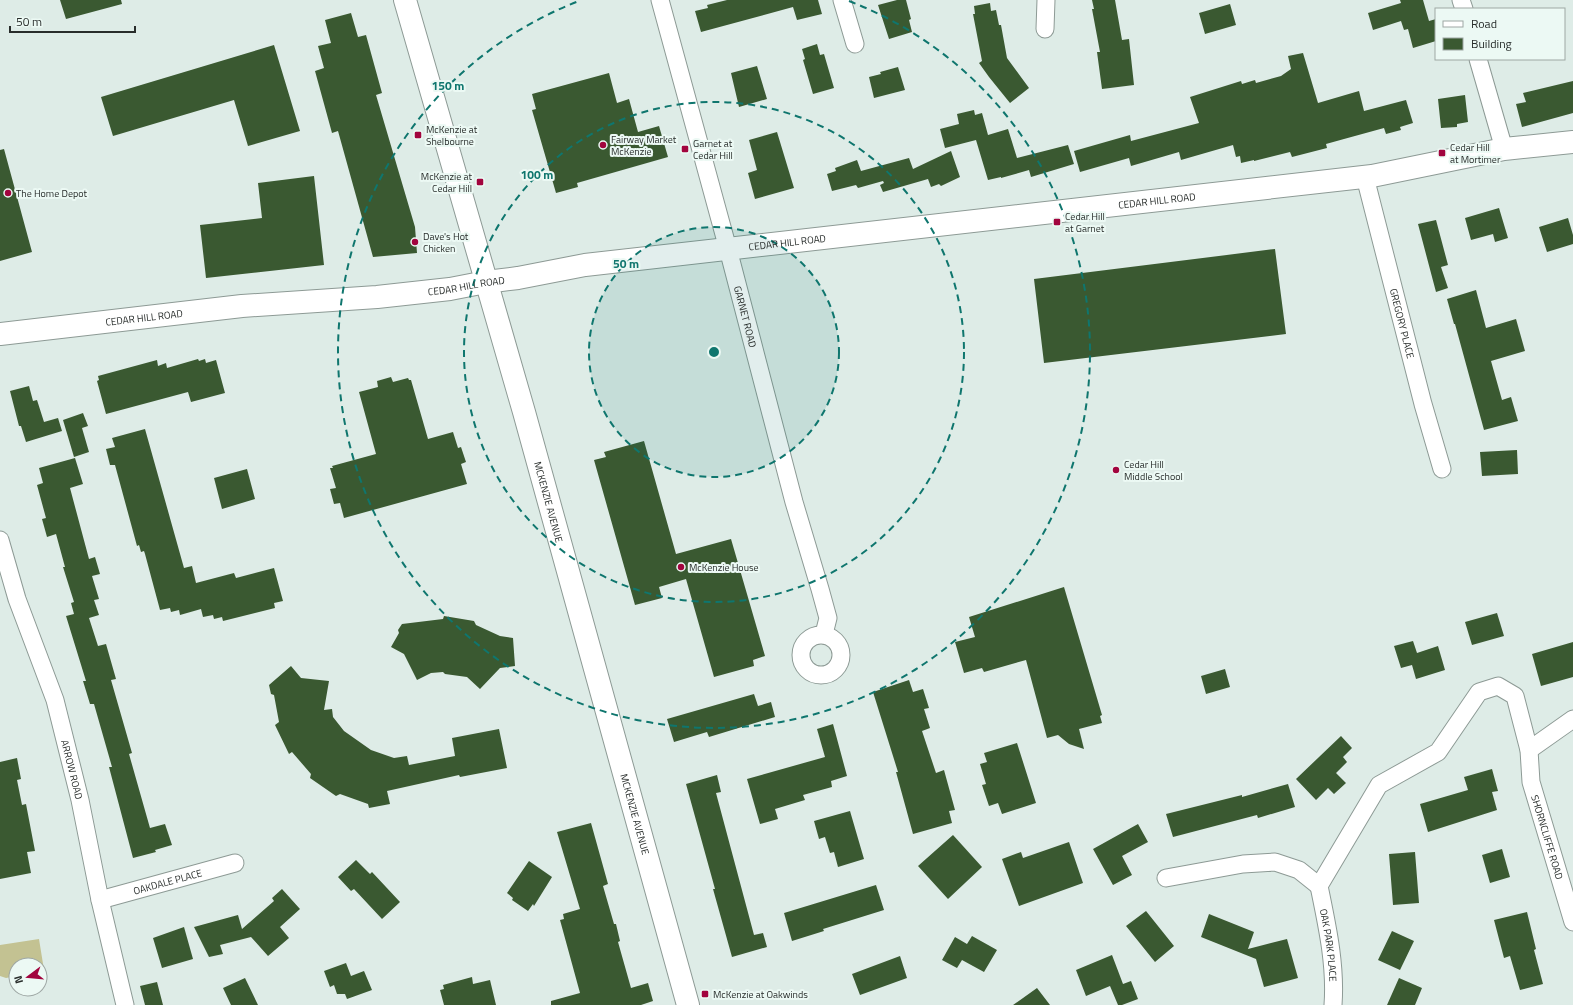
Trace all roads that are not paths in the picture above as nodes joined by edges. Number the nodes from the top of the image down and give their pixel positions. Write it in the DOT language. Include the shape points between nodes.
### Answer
graph roads {
  1 [pos="405,0"];
  2 [pos="660,0"];
  3 [pos="842,0"];
  4 [pos="1046,0"];
  5 [pos="1045,29"];
  6 [pos="855,44"];
  7 [pos="1478,60"];
  8 [pos="1573,142"];
  9 [pos="1504,149"];
  10 [pos="1365,177"];
  11 [pos="728,249"];
  12 [pos="486,282"];
  13 [pos="0,334"];
  14 [pos="1442,469"];
  15 [pos="0,540"];
  16 [pos="824,634"];
  17 [pos="1573,719"];
  18 [pos="1529,750"];
  19 [pos="235,862"];
  20 [pos="1166,878"];
  21 [pos="1319,886"];
  22 [pos="100,900"];
  23 [pos="1573,922"];
  24 [pos="125,1005"];
  25 [pos="688,1005"];
  26 [pos="1333,1005"];
  1 -- 12 [label="street, MCKENZIE AVENUE"];
  2 -- 11 [label="street, GARNET ROAD"];
  3 -- 6 [label="street"];
  4 -- 5 [label="street"];
  7 -- 9 [label="street"];
  8 -- 9 [label="street, CEDAR HILL ROAD"];
  9 -- 10 [label="street, CEDAR HILL ROAD"];
  10 -- 11 [label="street, CEDAR HILL ROAD"];
  10 -- 14 [label="street, GREGORY PLACE"];
  11 -- 12 [label="street, CEDAR HILL ROAD" via="585,265"];
  11 -- 16 [label="street, GARNET ROAD" via="794,502 828,618"];
  12 -- 13 [label="street, CEDAR HILL ROAD" via="450,289 377,297 242,306"];
  12 -- 25 [label="street, MCKENZIE AVENUE"];
  15 -- 22 [label="street, ARROW ROAD" via="17,599 55,700 80,800"];
  17 -- 18 [label="street"];
  18 -- 21 [label="street, SHORNCLIFFE ROAD" via="1515,696 1498,686 1479,692 1438,752 1379,785"];
  18 -- 23 [label="street, SHORNCLIFFE ROAD" via="1530,782"];
  19 -- 22 [label="street, OAKDALE PLACE"];
  20 -- 21 [label="street" via="1243,864 1275,862 1298,870"];
  21 -- 26 [label="street, OAK PARK PLACE" via="1331,947"];
  22 -- 24 [label="street, ARROW ROAD"];
}
